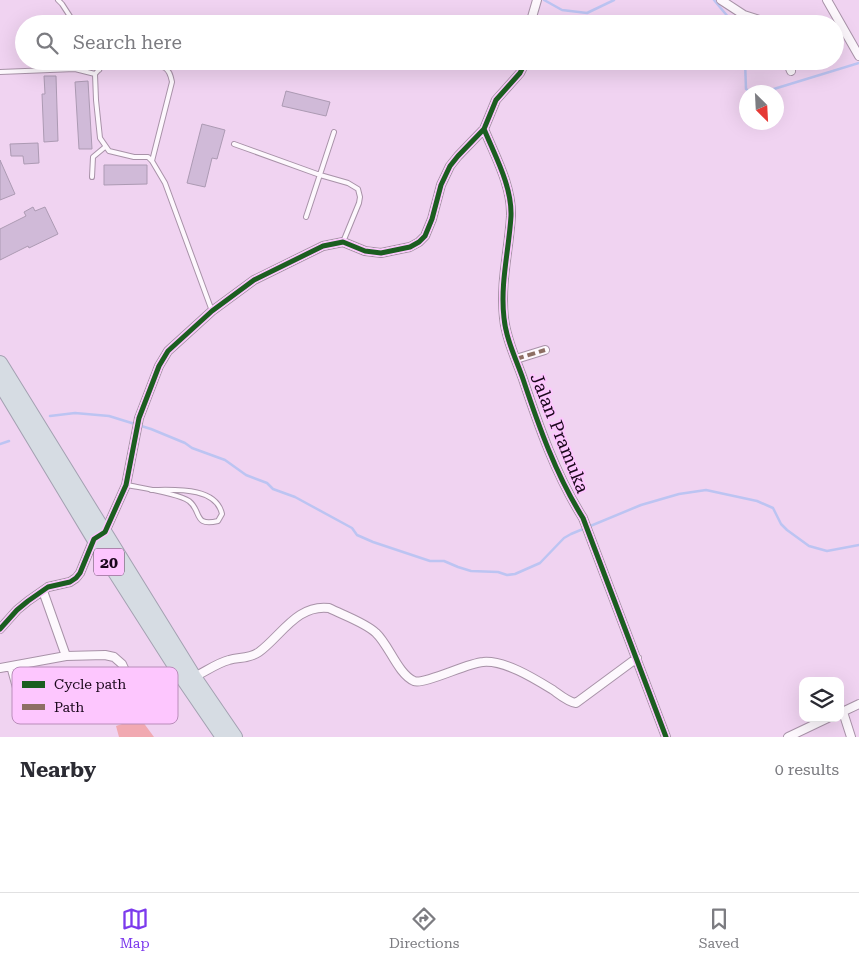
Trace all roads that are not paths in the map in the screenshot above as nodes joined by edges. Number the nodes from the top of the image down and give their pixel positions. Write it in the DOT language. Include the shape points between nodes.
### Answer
graph roads {
  1 [pos="58,0"];
  2 [pos="721,0"];
  3 [pos="827,0"];
  4 [pos="536,1"];
  5 [pos="69,15"];
  6 [pos="532,15"];
  7 [pos="744,15"];
  8 [pos="836,15"];
  9 [pos="844,30"];
  10 [pos="859,56"];
  11 [pos="49,70"];
  12 [pos="78,70"];
  13 [pos="99,70"];
  14 [pos="166,70"];
  15 [pos="522,70"];
  16 [pos="0,72"];
  17 [pos="95,74"];
  18 [pos="484,129"];
  19 [pos="334,132"];
  20 [pos="234,144"];
  21 [pos="105,147"];
  22 [pos="152,161"];
  23 [pos="320,175"];
  24 [pos="92,177"];
  25 [pos="306,217"];
  26 [pos="343,242"];
  27 [pos="212,311"];
  28 [pos="544,350"];
  29 [pos="516,359"];
  30 [pos="0,363"];
  31 [pos="0,383"];
  32 [pos="126,485"];
  33 [pos="151,490"];
  34 [pos="100,535"];
  35 [pos="43,591"];
  36 [pos="0,629"];
  37 [pos="66,656"];
  38 [pos="637,658"];
  39 [pos="11,666"];
  40 [pos="124,667"];
  41 [pos="0,668"];
  42 [pos="12,670"];
  43 [pos="188,677"];
  44 [pos="178,681"];
  45 [pos="859,704"];
  46 [pos="844,711"];
  47 [pos="844,718"];
  48 [pos="820,722"];
  49 [pos="223,737"];
  50 [pos="235,737"];
  51 [pos="666,737"];
  52 [pos="788,737"];
  53 [pos="851,737"];
  1 -- 5 [label="lane"];
  2 -- 7 [label="street"];
  3 -- 8 [label="street"];
  4 -- 6 [label="street"];
  9 -- 10 [label="street"];
  11 -- 16 [label="lane"];
  12 -- 17 [label="lane"];
  13 -- 17 [label="lane"];
  14 -- 22 [label="lane" via="172,82"];
  15 -- 18 [label="street" via="496,100"];
  17 -- 21 [label="lane" via="100,138"];
  18 -- 26 [label="street" via="450,166 441,185 432,220 419,242 410,247 381,252 365,251"];
  18 -- 29 [label="street, Jalan Pramuka" via="510,200 502,297 506,333"];
  19 -- 23 [label="lane"];
  20 -- 23 [label="lane"];
  21 -- 22 [label="lane" via="134,157 148,157"];
  21 -- 24 [label="lane" via="93,157"];
  22 -- 27 [label="lane" via="165,183"];
  23 -- 25 [label="lane"];
  23 -- 26 [label="lane" via="358,189 360,203"];
  26 -- 27 [label="street" via="323,246 254,280"];
  27 -- 32 [label="street" via="178,341 158,366 139,418"];
  28 -- 29 [label="street"];
  29 -- 38 [label="street, Jalan Pramuka" via="537,422 568,494 583,518"];
  30 -- 34 [label="highway, 20"];
  31 -- 34 [label="highway, 20"];
  32 -- 33 [label="lane"];
  32 -- 34 [label="street"];
  33 -- 33 [label="lane" via="199,493 215,500 222,514 218,521 202,521 190,502"];
  34 -- 35 [label="street" via="76,578"];
  34 -- 43 [label="highway, 20"];
  35 -- 36 [label="street" via="17,610"];
  35 -- 37 [label="street"];
  37 -- 39 [label="street"];
  37 -- 40 [label="street" via="105,655 114,657"];
  38 -- 43 [label="street" via="576,703 541,682 496,662 468,665 417,682 407,676 374,631 324,608 313,609 296,618 253,655 227,660"];
  38 -- 51 [label="street, Jalan Pramuka"];
  39 -- 41 [label="street"];
  39 -- 42 [label="street"];
  43 -- 44 [label="street"];
  43 -- 49 [label="highway, 20"];
  43 -- 50 [label="highway, 20"];
  45 -- 46 [label="street"];
  47 -- 53 [label="street"];
  48 -- 52 [label="street"];
}
